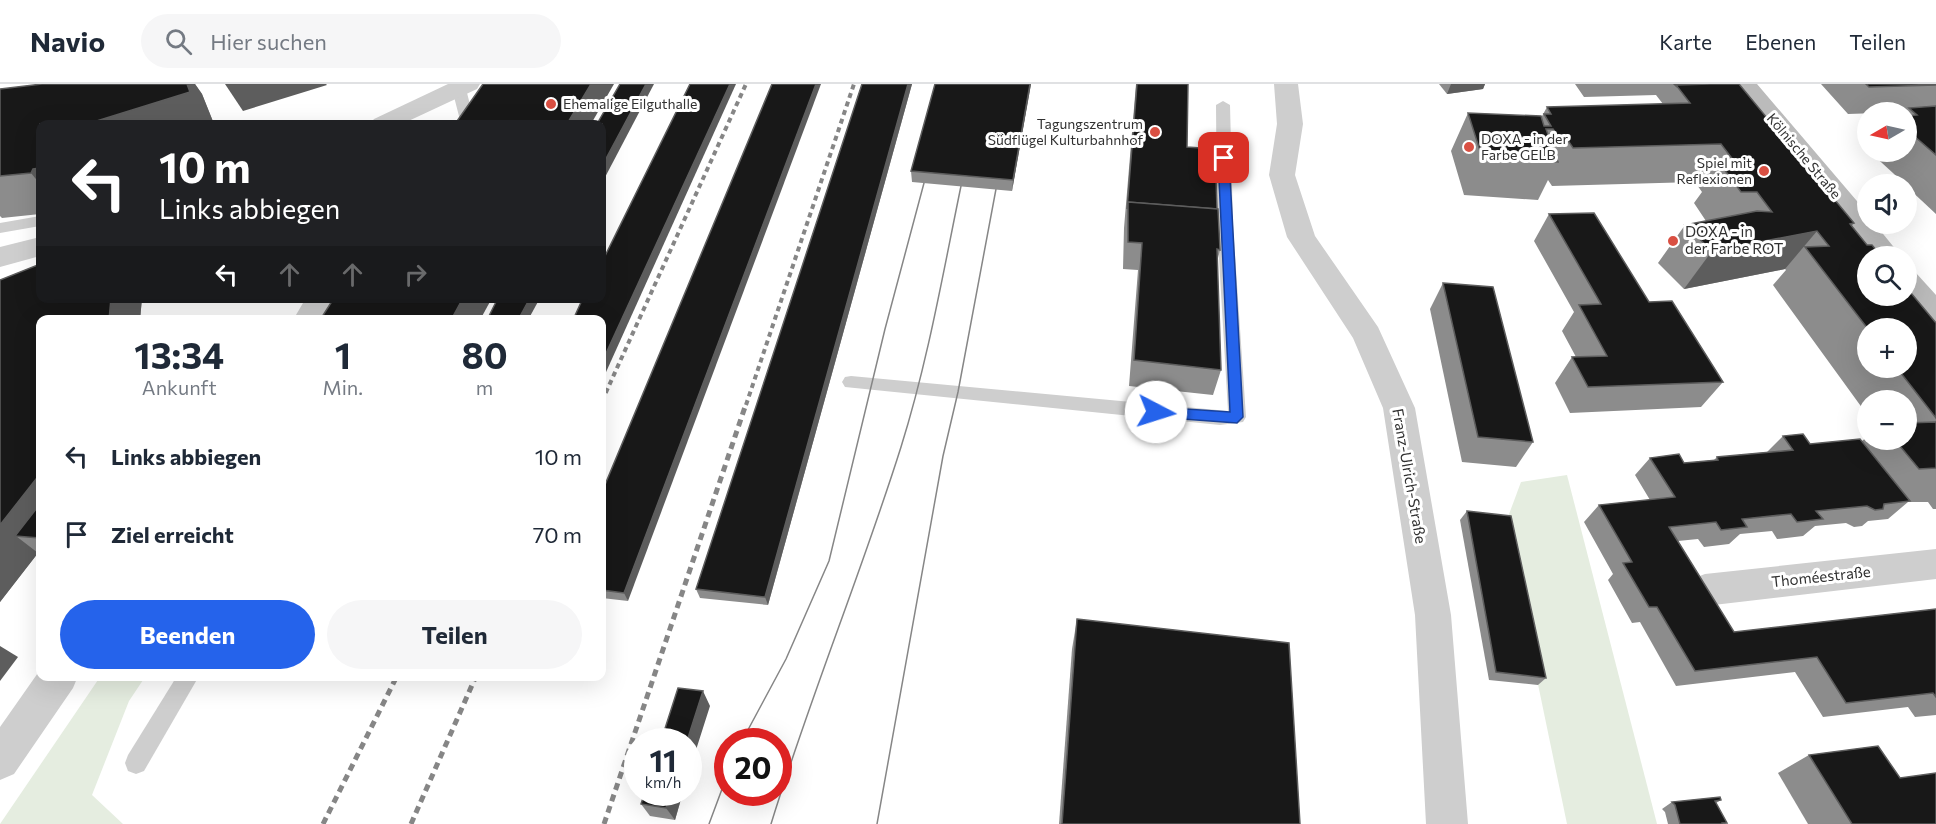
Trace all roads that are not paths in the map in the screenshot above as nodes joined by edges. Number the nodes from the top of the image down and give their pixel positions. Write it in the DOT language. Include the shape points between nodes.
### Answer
graph roads {
  1 [pos="1286,84"];
  2 [pos="1744,84"];
  3 [pos="464,86"];
  4 [pos="1223,105"];
  5 [pos="391,120"];
  6 [pos="467,120"];
  7 [pos="36,222"];
  8 [pos="0,228"];
  9 [pos="1879,246"];
  10 [pos="36,248"];
  11 [pos="0,257"];
  12 [pos="1917,293"];
  13 [pos="1936,315"];
  14 [pos="851,382"];
  15 [pos="1936,564"];
  16 [pos="1705,590"];
  17 [pos="55,681"];
  18 [pos="186,681"];
  19 [pos="0,760"];
  20 [pos="136,763"];
  21 [pos="1447,824"];
  1 -- 21 [label="street, Franz-Ulrich-Straße" via="1290,124 1282,175 1301,237 1367,335 1399,408 1433,615"];
  2 -- 9 [label="main road, Kölnische Straße"];
  3 -- 5 [label="street"];
  3 -- 6 [label="lane"];
  4 -- 14 [label="lane" via="1225,225 1237,417"];
  7 -- 8 [label="lane"];
  10 -- 11 [label="street"];
  12 -- 13 [label="main road"];
  15 -- 16 [label="street, Thoméestraße"];
  17 -- 19 [label="street"];
  18 -- 20 [label="lane"];
}
